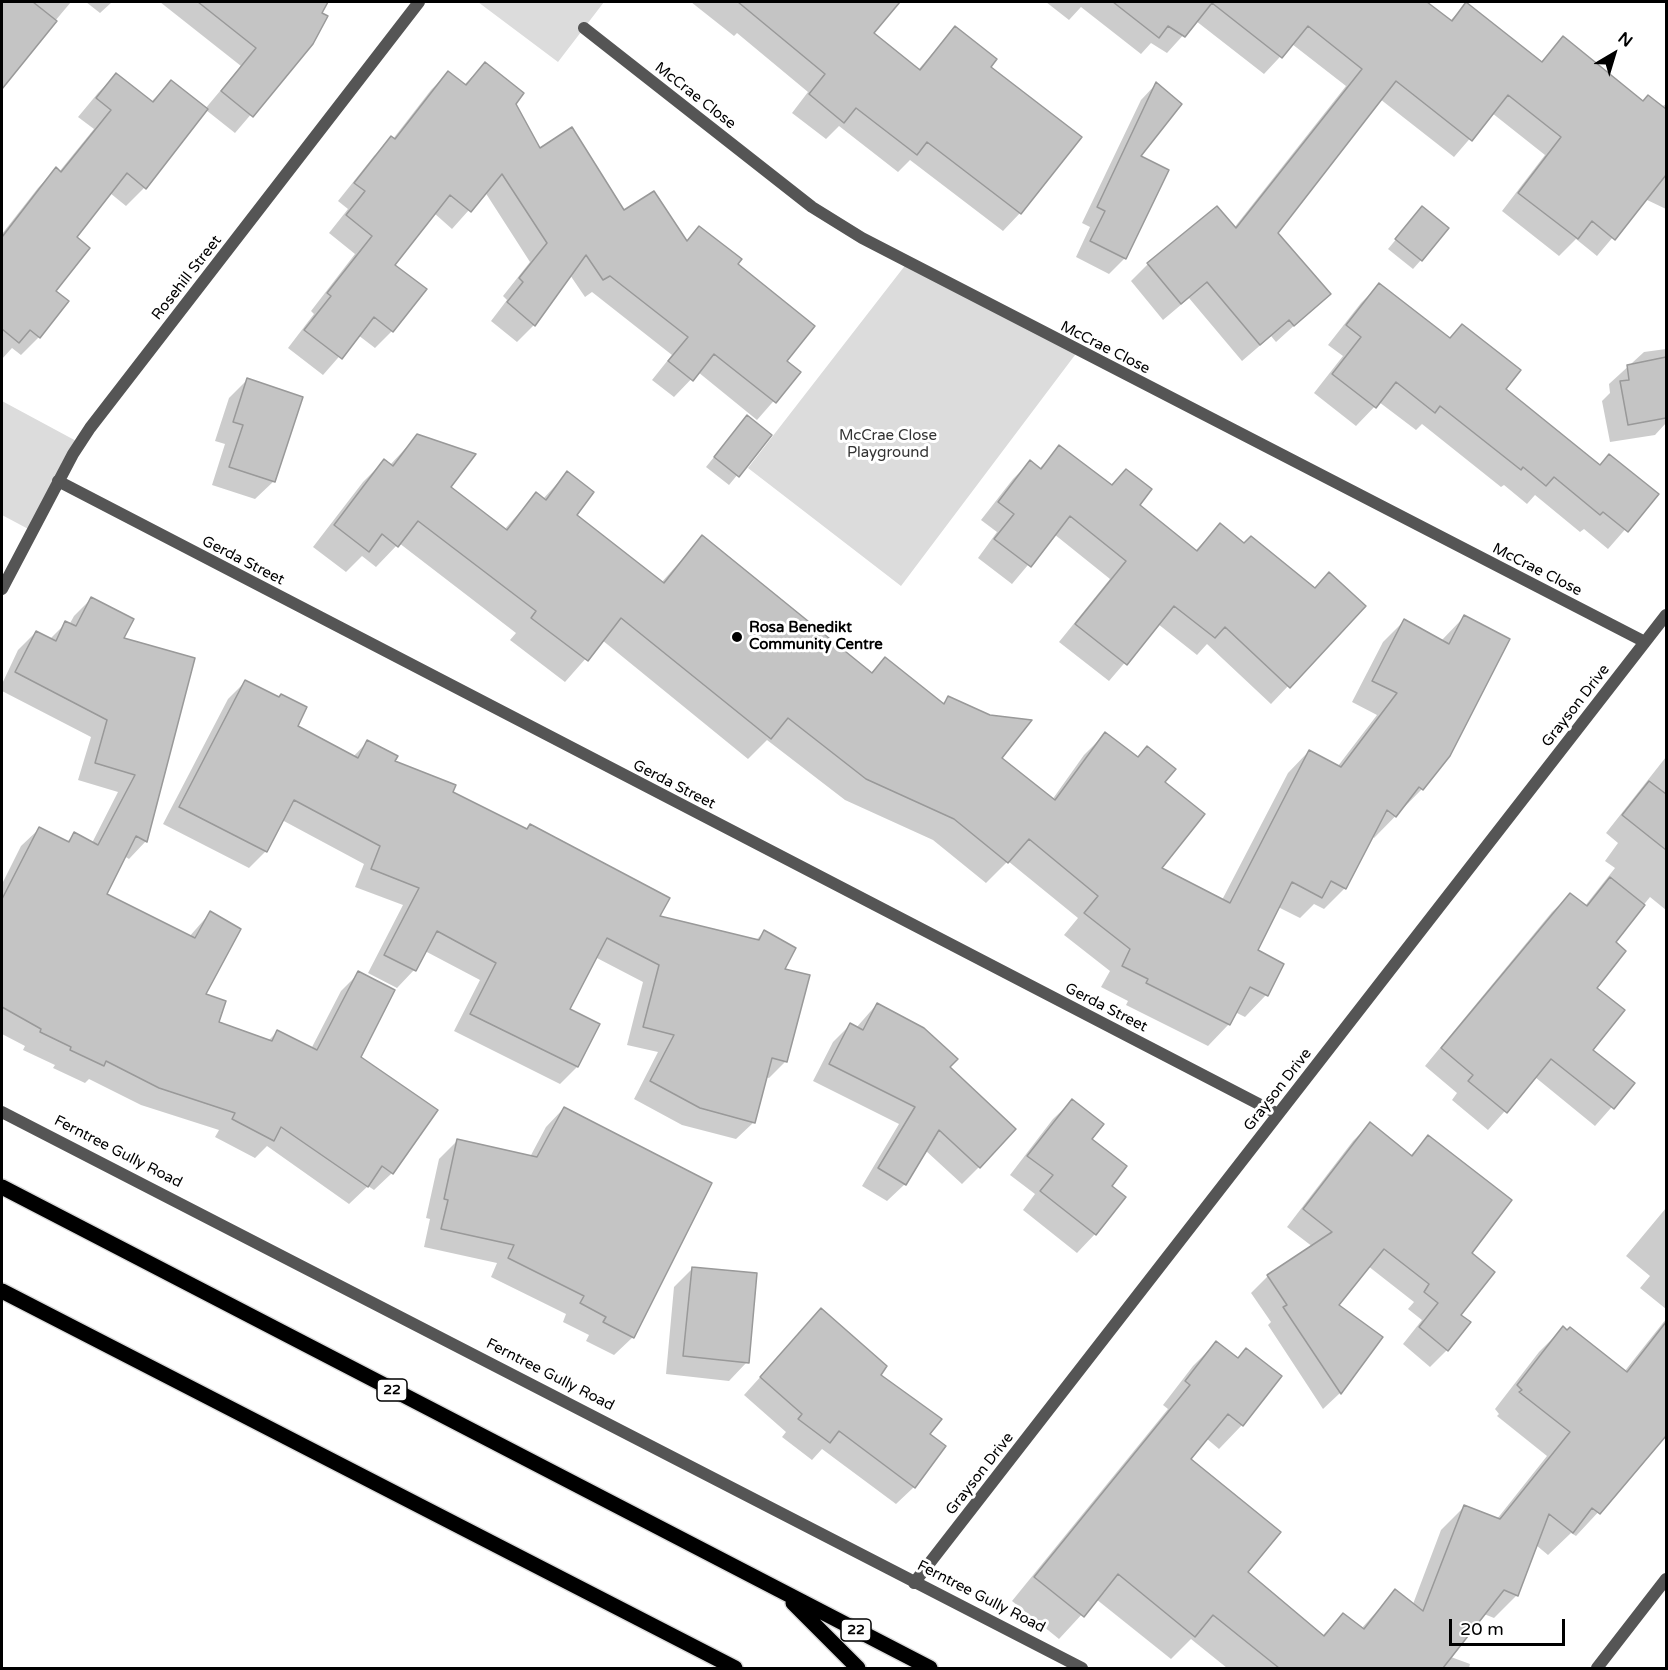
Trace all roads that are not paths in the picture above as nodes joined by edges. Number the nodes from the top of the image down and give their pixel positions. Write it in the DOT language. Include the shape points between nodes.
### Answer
graph roads {
  1 [pos="419,2"];
  2 [pos="584,28"];
  3 [pos="58,481"];
  4 [pos="2,589"];
  5 [pos="1666,615"];
  6 [pos="1645,642"];
  7 [pos="2,1112"];
  8 [pos="1278,1114"];
  9 [pos="2,1187"];
  10 [pos="2,1291"];
  11 [pos="1666,1579"];
  12 [pos="914,1583"];
  13 [pos="782,1592"];
  14 [pos="735,1668"];
  15 [pos="858,1668"];
  16 [pos="930,1668"];
  17 [pos="1082,1668"];
  18 [pos="1597,1668"];
  1 -- 3 [label="street, Rosehill Street" via="90,428"];
  2 -- 6 [label="street, McCrae Close" via="812,207 862,238"];
  3 -- 4 [label="street, Rosehill Street"];
  3 -- 8 [label="street, Gerda Street"];
  5 -- 6 [label="street, Grayson Drive"];
  6 -- 8 [label="street, Grayson Drive"];
  7 -- 12 [label="street, Ferntree Gully Road"];
  8 -- 12 [label="street, Grayson Drive"];
  9 -- 13 [label="main road, 22"];
  10 -- 14 [label="main road"];
  11 -- 18 [label="street"];
  12 -- 17 [label="street, Ferntree Gully Road"];
  13 -- 15 [label="main road"];
  13 -- 16 [label="main road, 22"];
}
